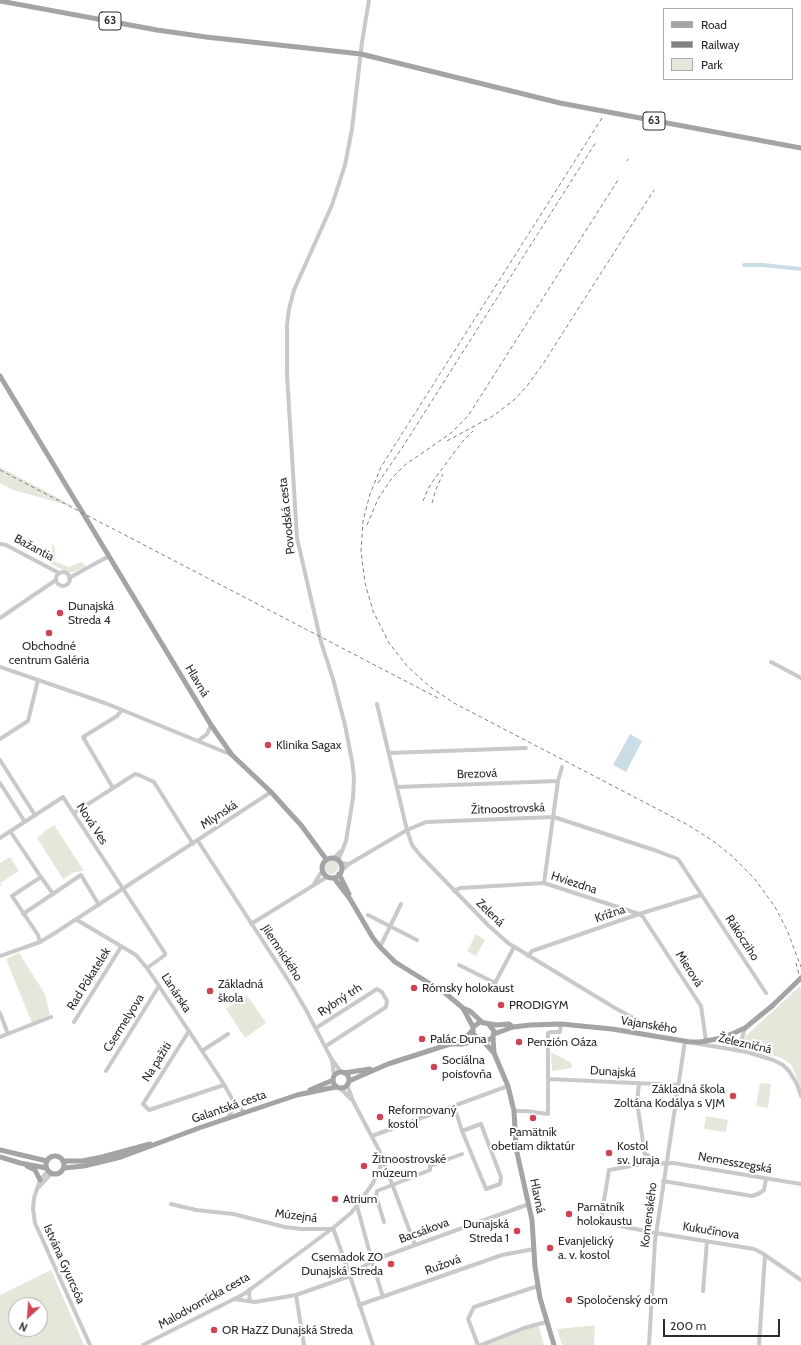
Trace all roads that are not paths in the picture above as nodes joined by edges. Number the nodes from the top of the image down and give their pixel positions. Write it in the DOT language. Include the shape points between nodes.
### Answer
graph roads {
  1 [pos="369,0"];
  2 [pos="0,1"];
  3 [pos="361,54"];
  4 [pos="801,148"];
  5 [pos="0,376"];
  6 [pos="0,544"];
  7 [pos="109,556"];
  8 [pos="59,573"];
  9 [pos="70,578"];
  10 [pos="56,580"];
  11 [pos="0,618"];
  12 [pos="771,662"];
  13 [pos="0,667"];
  14 [pos="801,678"];
  15 [pos="38,680"];
  16 [pos="377,704"];
  17 [pos="122,710"];
  18 [pos="211,725"];
  19 [pos="0,739"];
  20 [pos="198,741"];
  21 [pos="526,748"];
  22 [pos="389,753"];
  23 [pos="232,755"];
  24 [pos="1,762"];
  25 [pos="562,767"];
  26 [pos="558,781"];
  27 [pos="0,783"];
  28 [pos="397,787"];
  29 [pos="113,788"];
  30 [pos="272,792"];
  31 [pos="74,813"];
  32 [pos="35,815"];
  33 [pos="554,817"];
  34 [pos="25,822"];
  35 [pos="406,830"];
  36 [pos="10,831"];
  37 [pos="0,838"];
  38 [pos="198,841"];
  39 [pos="192,844"];
  40 [pos="326,859"];
  41 [pos="338,861"];
  42 [pos="348,864"];
  43 [pos="322,871"];
  44 [pos="340,873"];
  45 [pos="41,877"];
  46 [pos="327,877"];
  47 [pos="334,878"];
  48 [pos="544,883"];
  49 [pos="313,885"];
  50 [pos="123,889"];
  51 [pos="454,891"];
  52 [pos="52,894"];
  53 [pos="701,895"];
  54 [pos="350,899"];
  55 [pos="400,904"];
  56 [pos="99,905"];
  57 [pos="23,914"];
  58 [pos="639,914"];
  59 [pos="368,915"];
  60 [pos="77,920"];
  61 [pos="251,924"];
  62 [pos="390,927"];
  63 [pos="417,940"];
  64 [pos="40,942"];
  65 [pos="121,946"];
  66 [pos="380,947"];
  67 [pos="514,947"];
  68 [pos="0,956"];
  69 [pos="528,956"];
  70 [pos="459,965"];
  71 [pos="147,968"];
  72 [pos="801,978"];
  73 [pos="159,986"];
  74 [pos="766,993"];
  75 [pos="463,1008"];
  76 [pos="0,1013"];
  77 [pos="50,1017"];
  78 [pos="74,1022"];
  79 [pos="483,1023"];
  80 [pos="561,1024"];
  81 [pos="489,1025"];
  82 [pos="513,1026"];
  83 [pos="650,1027"];
  84 [pos="316,1028"];
  85 [pos="745,1028"];
  86 [pos="472,1029"];
  87 [pos="189,1031"];
  88 [pos="8,1034"];
  89 [pos="228,1034"];
  90 [pos="730,1035"];
  91 [pos="493,1036"];
  92 [pos="0,1037"];
  93 [pos="482,1040"];
  94 [pos="687,1041"];
  95 [pos="706,1041"];
  96 [pos="450,1044"];
  97 [pos="326,1046"];
  98 [pos="737,1050"];
  99 [pos="202,1051"];
  100 [pos="747,1052"];
  101 [pos="494,1053"];
  102 [pos="331,1058"];
  103 [pos="377,1068"];
  104 [pos="106,1071"];
  105 [pos="343,1073"];
  106 [pos="333,1078"];
  107 [pos="548,1079"];
  108 [pos="348,1083"];
  109 [pos="639,1083"];
  110 [pos="224,1084"];
  111 [pos="678,1085"];
  112 [pos="508,1086"];
  113 [pos="338,1088"];
  114 [pos="303,1093"];
  115 [pos="801,1096"];
  116 [pos="353,1101"];
  117 [pos="234,1102"];
  118 [pos="454,1106"];
  119 [pos="514,1111"];
  120 [pos="245,1113"];
  121 [pos="228,1118"];
  122 [pos="462,1131"];
  123 [pos="372,1136"];
  124 [pos="162,1141"];
  125 [pos="0,1150"];
  126 [pos="462,1154"];
  127 [pos="0,1157"];
  128 [pos="382,1159"];
  129 [pos="47,1161"];
  130 [pos="64,1161"];
  131 [pos="20,1163"];
  132 [pos="666,1163"];
  133 [pos="650,1164"];
  134 [pos="64,1168"];
  135 [pos="48,1171"];
  136 [pos="766,1178"];
  137 [pos="40,1180"];
  138 [pos="663,1181"];
  139 [pos="801,1184"];
  140 [pos="392,1185"];
  141 [pos="37,1189"];
  142 [pos="171,1204"];
  143 [pos="529,1204"];
  144 [pos="357,1206"];
  145 [pos="601,1219"];
  146 [pos="384,1222"];
  147 [pos="332,1229"];
  148 [pos="656,1233"];
  149 [pos="707,1241"];
  150 [pos="415,1245"];
  151 [pos="534,1249"];
  152 [pos="765,1255"];
  153 [pos="372,1261"];
  154 [pos="350,1276"];
  155 [pos="801,1280"];
  156 [pos="538,1286"];
  157 [pos="250,1289"];
  158 [pos="703,1292"];
  159 [pos="296,1295"];
  160 [pos="383,1297"];
  161 [pos="234,1298"];
  162 [pos="250,1301"];
  163 [pos="359,1305"];
  164 [pos="546,1322"];
  165 [pos="90,1345"];
  166 [pos="143,1345"];
  167 [pos="304,1345"];
  168 [pos="373,1345"];
  169 [pos="480,1345"];
  170 [pos="554,1345"];
  171 [pos="649,1345"];
  172 [pos="759,1345"];
  1 -- 3 [label="street, Povodská cesta"];
  2 -- 3 [label="main road, 63" via="158,30"];
  3 -- 4 [label="main road, 63" via="560,103"];
  3 -- 41 [label="street, Povodská cesta" via="345,165 332,205 291,298 287,349 297,538 321,642 345,725 354,777 353,803 346,841"];
  5 -- 7 [label="main road, Hlavná"];
  6 -- 8 [label="street, Bažantia" via="6,544"];
  7 -- 9 [label="street"];
  7 -- 18 [label="main road, Hlavná"];
  8 -- 9 [label="street" via="66,572"];
  8 -- 10 [label="street"];
  9 -- 10 [label="street" via="68,583 62,586"];
  10 -- 11 [label="street"];
  12 -- 14 [label="street"];
  13 -- 15 [label="street"];
  15 -- 17 [label="street"];
  15 -- 19 [label="street" via="28,721"];
  16 -- 22 [label="street, Zelená"];
  17 -- 20 [label="street"];
  17 -- 29 [label="street" via="117,716 83,737"];
  18 -- 20 [label="street"];
  18 -- 23 [label="main road, Hlavná"];
  20 -- 23 [label="street"];
  21 -- 22 [label="street"];
  22 -- 28 [label="street, Zelená"];
  23 -- 30 [label="main road, Hlavná"];
  24 -- 32 [label="street"];
  25 -- 26 [label="street"];
  26 -- 28 [label="street, Brezová"];
  26 -- 33 [label="street"];
  27 -- 34 [label="street"];
  28 -- 35 [label="street, Zelená"];
  29 -- 31 [label="street"];
  29 -- 39 [label="street" via="134,774 154,782"];
  30 -- 38 [label="street, Mlynská"];
  30 -- 40 [label="main road, Hlavná"];
  31 -- 32 [label="street, Nová Ves" via="63,797"];
  31 -- 50 [label="street, Nová Ves"];
  32 -- 34 [label="street, Nová Ves"];
  33 -- 35 [label="street, Žitnoostrovská" via="426,822"];
  33 -- 48 [label="street"];
  33 -- 53 [label="street, Žitnoostrovská" via="678,859"];
  34 -- 36 [label="street, Nová Ves"];
  35 -- 42 [label="street, Žitnoostrovská"];
  35 -- 51 [label="street, Zelená" via="412,845"];
  36 -- 37 [label="street, Nová Ves"];
  36 -- 45 [label="street"];
  38 -- 39 [label="street"];
  38 -- 61 [label="street, Mlynská"];
  39 -- 50 [label="street"];
  40 -- 41 [label="main road"];
  40 -- 43 [label="main road" via="322,864"];
  41 -- 42 [label="street"];
  41 -- 44 [label="main road"];
  42 -- 44 [label="street, Žitnoostrovská"];
  43 -- 46 [label="main road"];
  43 -- 49 [label="street, Jilemnického"];
  44 -- 47 [label="main road"];
  44 -- 54 [label="main road"];
  45 -- 52 [label="street"];
  45 -- 57 [label="street" via="12,896"];
  46 -- 47 [label="main road"];
  46 -- 49 [label="street, Jilemnického"];
  47 -- 54 [label="main road"];
  48 -- 51 [label="street, Hviezdna" via="460,888"];
  48 -- 58 [label="street, Hviezdna"];
  49 -- 61 [label="street, Jilemnického"];
  50 -- 56 [label="street"];
  50 -- 71 [label="street, Nová Ves" via="165,955"];
  51 -- 67 [label="street, Zelená"];
  52 -- 56 [label="street" via="81,875"];
  52 -- 57 [label="street"];
  53 -- 58 [label="street, Krížna"];
  53 -- 74 [label="street, Rákócziho"];
  54 -- 66 [label="main road"];
  55 -- 62 [label="street"];
  56 -- 60 [label="street"];
  57 -- 64 [label="street"];
  58 -- 69 [label="street, Krížna" via="532,951"];
  58 -- 95 [label="street, Mierová" via="701,1006"];
  59 -- 62 [label="street"];
  60 -- 64 [label="street"];
  60 -- 65 [label="street, Ľanárska"];
  61 -- 84 [label="street, Jilemnického"];
  62 -- 63 [label="street"];
  62 -- 66 [label="street"];
  64 -- 68 [label="street"];
  65 -- 71 [label="street, Ľanárska" via="136,955"];
  65 -- 78 [label="street, Rad Pókatelek"];
  66 -- 75 [label="main road" via="395,962 445,993"];
  67 -- 69 [label="street, Zelená"];
  67 -- 70 [label="street" via="495,982"];
  69 -- 83 [label="street, Zelená"];
  71 -- 73 [label="street, Ľanárska"];
  72 -- 85 [label="main road, Vajanského, bridge"];
  73 -- 87 [label="street, Ľanárska"];
  73 -- 104 [label="street, Csermelyova"];
  75 -- 79 [label="main road"];
  75 -- 86 [label="main road"];
  76 -- 88 [label="street"];
  77 -- 88 [label="street"];
  79 -- 81 [label="main road"];
  79 -- 86 [label="main road"];
  80 -- 82 [label="main road, Vajanského"];
  80 -- 94 [label="main road, Vajanského"];
  80 -- 107 [label="street" via="560,1032 548,1033"];
  81 -- 82 [label="main road"];
  81 -- 91 [label="main road" via="493,1029"];
  82 -- 91 [label="main road"];
  84 -- 97 [label="street, Jilemnického"];
  84 -- 97 [label="street, Rybný trh" via="377,989 387,1001 386,1007"];
  85 -- 90 [label="main road, Vajanského"];
  85 -- 100 [label="street" via="741,1042"];
  86 -- 93 [label="main road" via="475,1036"];
  86 -- 96 [label="main road" via="467,1036"];
  87 -- 99 [label="street, Ľanárska"];
  87 -- 110 [label="street, Na pažiti" via="142,1104 149,1110"];
  88 -- 92 [label="street"];
  89 -- 99 [label="street"];
  90 -- 95 [label="main road, Vajanského"];
  90 -- 98 [label="street"];
  91 -- 93 [label="main road" via="487,1041"];
  91 -- 101 [label="main road"];
  93 -- 96 [label="main road"];
  93 -- 101 [label="main road"];
  94 -- 95 [label="main road, Vajanského"];
  94 -- 98 [label="street, Železničná"];
  94 -- 111 [label="street, Komenského"];
  96 -- 103 [label="main road"];
  97 -- 102 [label="street, Jilemnického"];
  98 -- 100 [label="street, Železničná"];
  99 -- 110 [label="street, Ľanárska"];
  100 -- 115 [label="street, Železničná" via="783,1065 797,1084"];
  101 -- 112 [label="main road, Hlavná"];
  102 -- 105 [label="street, Jilemnického"];
  102 -- 106 [label="street, Jilemnického"];
  103 -- 105 [label="main road"];
  103 -- 108 [label="main road"];
  105 -- 106 [label="main road"];
  105 -- 108 [label="main road" via="348,1076"];
  106 -- 113 [label="main road" via="333,1084"];
  106 -- 114 [label="main road, Galantská cesta"];
  107 -- 109 [label="street, Dunajská"];
  107 -- 119 [label="street" via="548,1114"];
  108 -- 113 [label="main road"];
  108 -- 116 [label="street"];
  109 -- 111 [label="street, Dunajská"];
  109 -- 133 [label="street" via="637,1102 646,1155"];
  110 -- 117 [label="street, Ľanárska"];
  111 -- 132 [label="street, Komenského"];
  112 -- 118 [label="street"];
  112 -- 119 [label="main road, Hlavná"];
  113 -- 114 [label="main road, Galantská cesta"];
  113 -- 116 [label="street"];
  114 -- 120 [label="main road, Galantská cesta"];
  116 -- 123 [label="street"];
  117 -- 120 [label="street, Ľanárska"];
  117 -- 121 [label="street"];
  118 -- 122 [label="street"];
  118 -- 123 [label="street"];
  119 -- 143 [label="main road, Hlavná" via="516,1148"];
  120 -- 121 [label="main road, Galantská cesta"];
  121 -- 124 [label="main road, Galantská cesta"];
  122 -- 122 [label="street" via="486,1189 500,1184 501,1177 481,1124"];
  123 -- 128 [label="street"];
  124 -- 130 [label="main road, Galantská cesta" via="102,1157"];
  124 -- 134 [label="main road, Galantská cesta" via="103,1162"];
  125 -- 129 [label="main road, Galantská cesta"];
  126 -- 140 [label="street"];
  127 -- 131 [label="main road"];
  128 -- 140 [label="street"];
  128 -- 144 [label="street, Múzejná" via="373,1183"];
  129 -- 130 [label="main road, Galantská cesta" via="56,1156"];
  129 -- 135 [label="main road"];
  130 -- 134 [label="main road"];
  131 -- 135 [label="main road"];
  131 -- 137 [label="main road" via="35,1170"];
  132 -- 133 [label="street, Nemesszegská"];
  132 -- 136 [label="street, Nemesszegská"];
  132 -- 138 [label="street, Komenského"];
  133 -- 145 [label="street, Nemesszegská" via="609,1170"];
  134 -- 135 [label="main road, Galantská cesta" via="59,1174"];
  135 -- 137 [label="street, Istvána Gyurcsóa"];
  135 -- 141 [label="street"];
  136 -- 138 [label="street" via="764,1190 752,1196"];
  136 -- 139 [label="street, Nemesszegská"];
  137 -- 141 [label="street, Istvána Gyurcsóa"];
  138 -- 148 [label="street, Komenského"];
  140 -- 146 [label="street" via="375,1194"];
  140 -- 150 [label="street"];
  141 -- 165 [label="street, Istvána Gyurcsóa" via="34,1204 35,1223"];
  142 -- 147 [label="street, Múzejná" via="233,1214 285,1227"];
  143 -- 150 [label="street, Bacsákova"];
  143 -- 151 [label="main road, Hlavná"];
  144 -- 147 [label="street, Múzejná"];
  144 -- 153 [label="street"];
  145 -- 148 [label="street, Kukučínova" via="602,1222"];
  147 -- 154 [label="street"];
  147 -- 157 [label="street, Malodvornícka cesta"];
  148 -- 149 [label="street, Kukučínova"];
  148 -- 171 [label="street, Komenského"];
  149 -- 152 [label="street, Kukučínova" via="754,1249"];
  149 -- 158 [label="street"];
  150 -- 153 [label="street, Bacsákova"];
  151 -- 156 [label="main road, Hlavná"];
  151 -- 160 [label="street, Ružová" via="502,1255"];
  152 -- 155 [label="street, Kukučínova"];
  152 -- 172 [label="street"];
  153 -- 154 [label="street, Bacsákova"];
  153 -- 160 [label="street"];
  154 -- 159 [label="street, Bacsákova"];
  154 -- 163 [label="street"];
  156 -- 164 [label="main road, Hlavná"];
  156 -- 169 [label="street" via="472,1309 468,1319"];
  157 -- 161 [label="street, Malodvornícka cesta"];
  157 -- 162 [label="street"];
  159 -- 162 [label="street, Bacsákova"];
  159 -- 167 [label="street"];
  160 -- 163 [label="street, Ružová"];
  161 -- 162 [label="street, Bacsákova"];
  161 -- 166 [label="street, Malodvornícka cesta"];
  163 -- 168 [label="street"];
  164 -- 169 [label="street"];
  164 -- 170 [label="main road, Hlavná"];
}
